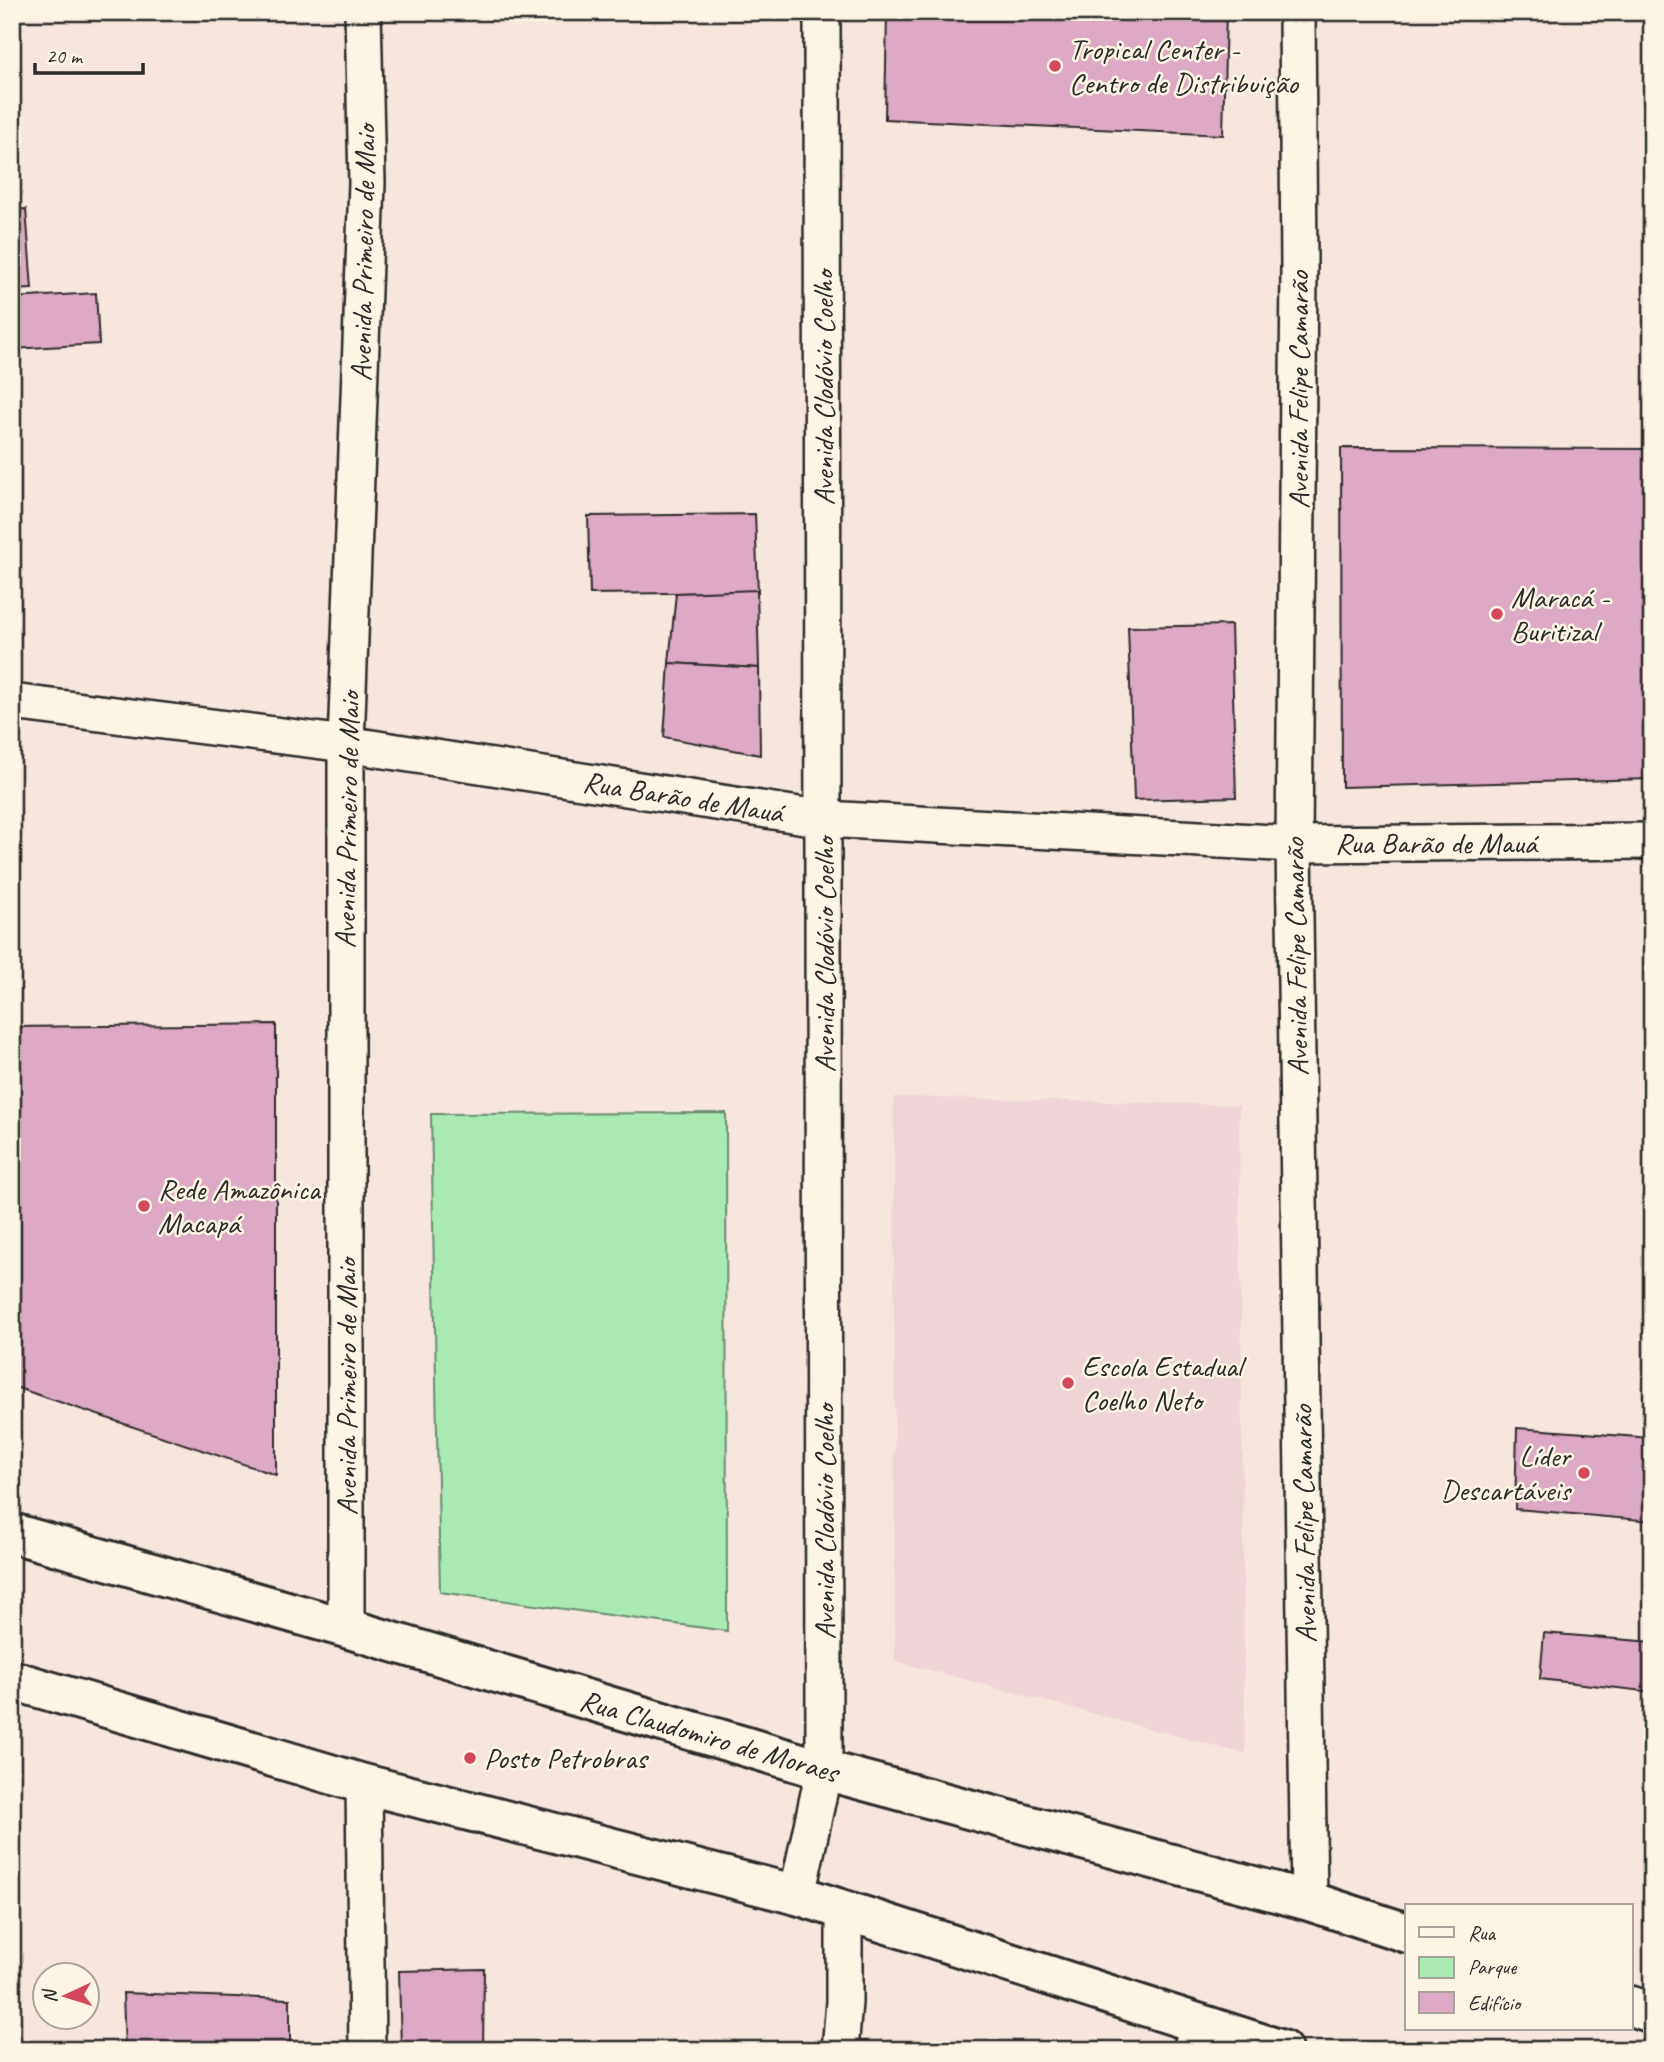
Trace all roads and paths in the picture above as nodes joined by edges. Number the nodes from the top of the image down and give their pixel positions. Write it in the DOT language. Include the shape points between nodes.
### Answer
graph roads {
  1 [pos="363,12"];
  2 [pos="822,12"];
  3 [pos="1297,12"];
  4 [pos="12,702"];
  5 [pos="346,744"];
  6 [pos="824,819"];
  7 [pos="1652,841"];
  8 [pos="1294,844"];
  9 [pos="12,1533"];
  10 [pos="346,1628"];
  11 [pos="12,1680"];
  12 [pos="824,1770"];
  13 [pos="364,1784"];
  14 [pos="797,1895"];
  15 [pos="1308,1901"];
  16 [pos="844,1910"];
  17 [pos="1405,1932"];
  18 [pos="1632,2006"];
  19 [pos="1652,2013"];
  20 [pos="1195,2036"];
  21 [pos="367,2050"];
  22 [pos="840,2050"];
  23 [pos="1282,2050"];
  1 -- 5 [label="street, Avenida Primeiro de Maio" via="368,183"];
  2 -- 6 [label="street, Avenida Clodóvio Coelho"];
  3 -- 8 [label="street, Avenida Felipe Camarão"];
  4 -- 5 [label="street, Rua Barão de Mauá"];
  5 -- 6 [label="street, Rua Barão de Mauá"];
  5 -- 10 [label="street, Avenida Primeiro de Maio"];
  6 -- 8 [label="street, Rua Barão de Mauá"];
  6 -- 12 [label="street, Avenida Clodóvio Coelho"];
  7 -- 8 [label="street, Rua Barão de Mauá"];
  8 -- 15 [label="street, Avenida Felipe Camarão"];
  9 -- 10 [label="main road, Rua Claudomiro de Moraes"];
  10 -- 12 [label="main road, Rua Claudomiro de Moraes"];
  11 -- 13 [label="main road"];
  12 -- 14 [label="street, Avenida Clodóvio Coelho"];
  12 -- 15 [label="main road, Rua Claudomiro de Moraes"];
  13 -- 14 [label="main road"];
  13 -- 21 [label="street"];
  14 -- 16 [label="main road"];
  15 -- 17 [label="main road, Rua Claudomiro de Moraes"];
  16 -- 20 [label="main road"];
  16 -- 22 [label="street"];
  18 -- 19 [label="main road"];
  20 -- 23 [label="main road"];
}
